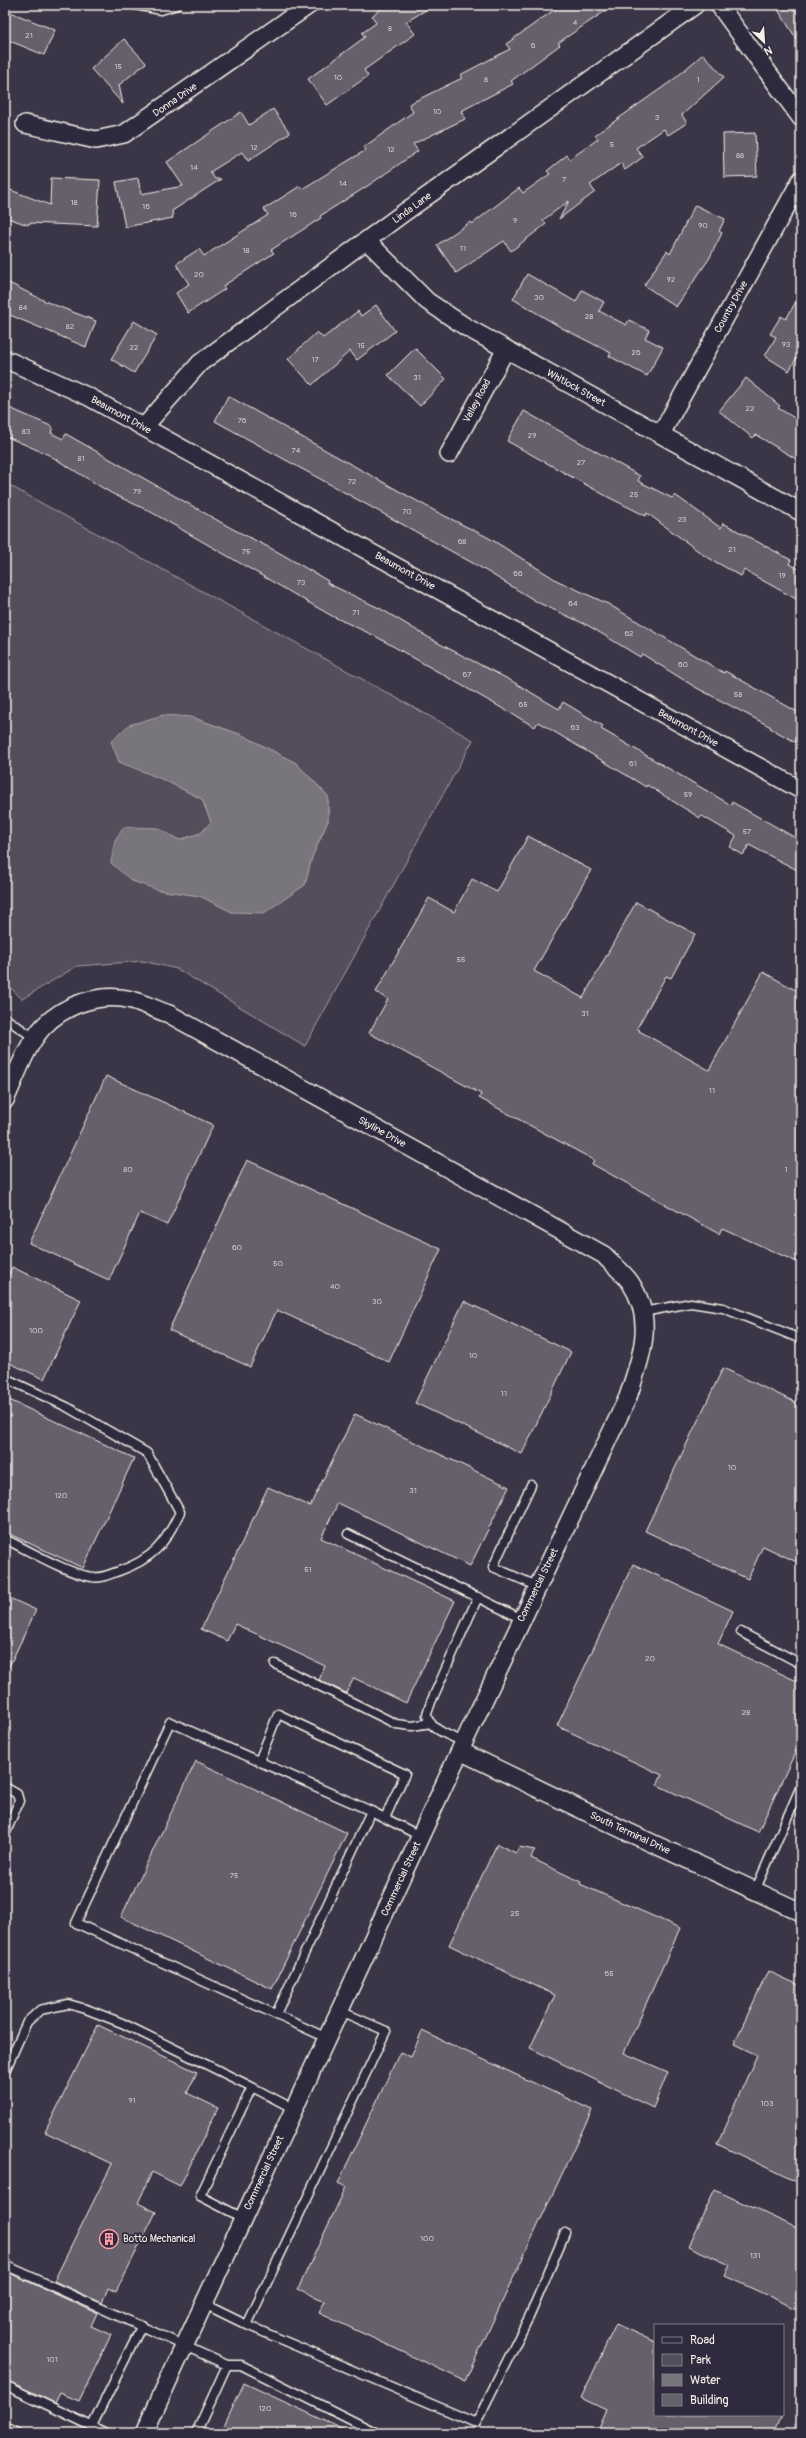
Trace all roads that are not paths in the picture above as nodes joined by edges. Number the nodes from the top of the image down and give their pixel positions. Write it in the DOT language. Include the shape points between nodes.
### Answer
graph roads {
  1 [pos="135,5"];
  2 [pos="177,5"];
  3 [pos="308,5"];
  4 [pos="695,5"];
  5 [pos="719,5"];
  6 [pos="801,118"];
  7 [pos="25,124"];
  8 [pos="801,180"];
  9 [pos="367,241"];
  10 [pos="506,349"];
  11 [pos="5,359"];
  12 [pos="144,427"];
  13 [pos="661,434"];
  14 [pos="449,454"];
  15 [pos="801,512"];
  16 [pos="801,790"];
  17 [pos="5,1018"];
  18 [pos="36,1039"];
  19 [pos="11,1074"];
  20 [pos="5,1100"];
  21 [pos="644,1316"];
  22 [pos="801,1339"];
  23 [pos="5,1378"];
  24 [pos="531,1485"];
  25 [pos="348,1534"];
  26 [pos="5,1538"];
  27 [pos="539,1586"];
  28 [pos="478,1597"];
  29 [pos="522,1619"];
  30 [pos="740,1632"];
  31 [pos="275,1664"];
  32 [pos="801,1664"];
  33 [pos="431,1723"];
  34 [pos="462,1746"];
  35 [pos="259,1761"];
  36 [pos="801,1786"];
  37 [pos="5,1788"];
  38 [pos="372,1811"];
  39 [pos="385,1818"];
  40 [pos="5,1835"];
  41 [pos="420,1836"];
  42 [pos="755,1891"];
  43 [pos="801,1912"];
  44 [pos="340,2010"];
  45 [pos="276,2014"];
  46 [pos="327,2038"];
  47 [pos="5,2071"];
  48 [pos="252,2087"];
  49 [pos="294,2109"];
  50 [pos="243,2218"];
  51 [pos="565,2233"];
  52 [pos="5,2265"];
  53 [pos="204,2304"];
  54 [pos="142,2325"];
  55 [pos="247,2325"];
  56 [pos="185,2344"];
  57 [pos="227,2365"];
  58 [pos="5,2385"];
  59 [pos="92,2426"];
  60 [pos="5,2427"];
  61 [pos="18,2433"];
  62 [pos="106,2433"];
  63 [pos="144,2433"];
  64 [pos="196,2433"];
  65 [pos="377,2433"];
  1 -- 2 [label="lane" via="162,10"];
  3 -- 7 [label="street, Donna Drive" via="124,134 96,140"];
  4 -- 9 [label="street, Linda Lane"];
  5 -- 6 [label="street"];
  8 -- 13 [label="street, Country Drive"];
  9 -- 10 [label="street, Whitlock Street" via="427,301"];
  9 -- 12 [label="street, Linda Lane" via="200,363"];
  10 -- 13 [label="street, Whitlock Street"];
  10 -- 14 [label="street, Valley Road"];
  11 -- 12 [label="street, Beaumont Drive" via="89,397"];
  12 -- 16 [label="street, Beaumont Drive"];
  13 -- 15 [label="street, Whitlock Street"];
  17 -- 18 [label="lane"];
  18 -- 19 [label="street, Skyline Drive"];
  18 -- 21 [label="street, Skyline Drive" via="43,1027 70,1007 96,998 131,1000 170,1014 604,1255 629,1281 638,1296"];
  19 -- 20 [label="street, Skyline Drive"];
  21 -- 22 [label="lane" via="691,1303 723,1308"];
  21 -- 27 [label="street, Commercial Street" via="642,1354 628,1397"];
  23 -- 26 [label="lane" via="66,1407 147,1453 180,1512 171,1532 158,1550 136,1565 101,1577 76,1573"];
  24 -- 27 [label="lane" via="493,1567"];
  25 -- 28 [label="lane"];
  27 -- 29 [label="street, Commercial Street"];
  28 -- 29 [label="lane"];
  28 -- 33 [label="lane" via="431,1702 427,1715"];
  29 -- 34 [label="street, Commercial Street"];
  30 -- 32 [label="lane"];
  31 -- 33 [label="lane" via="396,1724 412,1726"];
  33 -- 34 [label="lane"];
  34 -- 41 [label="street, Commercial Street"];
  34 -- 42 [label="street, South Terminal Drive" via="630,1833"];
  35 -- 38 [label="lane"];
  35 -- 39 [label="lane" via="278,1714 405,1774"];
  35 -- 45 [label="lane" via="170,1722 76,1923"];
  36 -- 42 [label="lane"];
  37 -- 40 [label="lane" via="17,1794 19,1800"];
  38 -- 39 [label="lane"];
  38 -- 45 [label="lane"];
  39 -- 41 [label="lane"];
  41 -- 44 [label="street, Commercial Street"];
  42 -- 43 [label="street, South Terminal Drive"];
  44 -- 46 [label="street, Commercial Street"];
  44 -- 55 [label="lane" via="386,2031"];
  45 -- 46 [label="lane"];
  46 -- 49 [label="street, Commercial Street"];
  47 -- 48 [label="lane" via="27,2022 40,2010 68,2004 86,2008 122,2023"];
  48 -- 49 [label="lane"];
  48 -- 50 [label="lane" via="200,2196"];
  49 -- 50 [label="street, Commercial Street"];
  50 -- 53 [label="street, Commercial Street"];
  51 -- 55 [label="lane" via="530,2315 476,2422"];
  52 -- 54 [label="lane"];
  53 -- 55 [label="lane"];
  53 -- 56 [label="street, Commercial Street"];
  54 -- 56 [label="lane"];
  54 -- 59 [label="lane"];
  56 -- 57 [label="lane"];
  56 -- 63 [label="street, Commercial Street"];
  57 -- 64 [label="lane"];
  57 -- 65 [label="lane" via="241,2365"];
  58 -- 59 [label="lane"];
  59 -- 62 [label="lane"];
  60 -- 61 [label="lane"];
}
